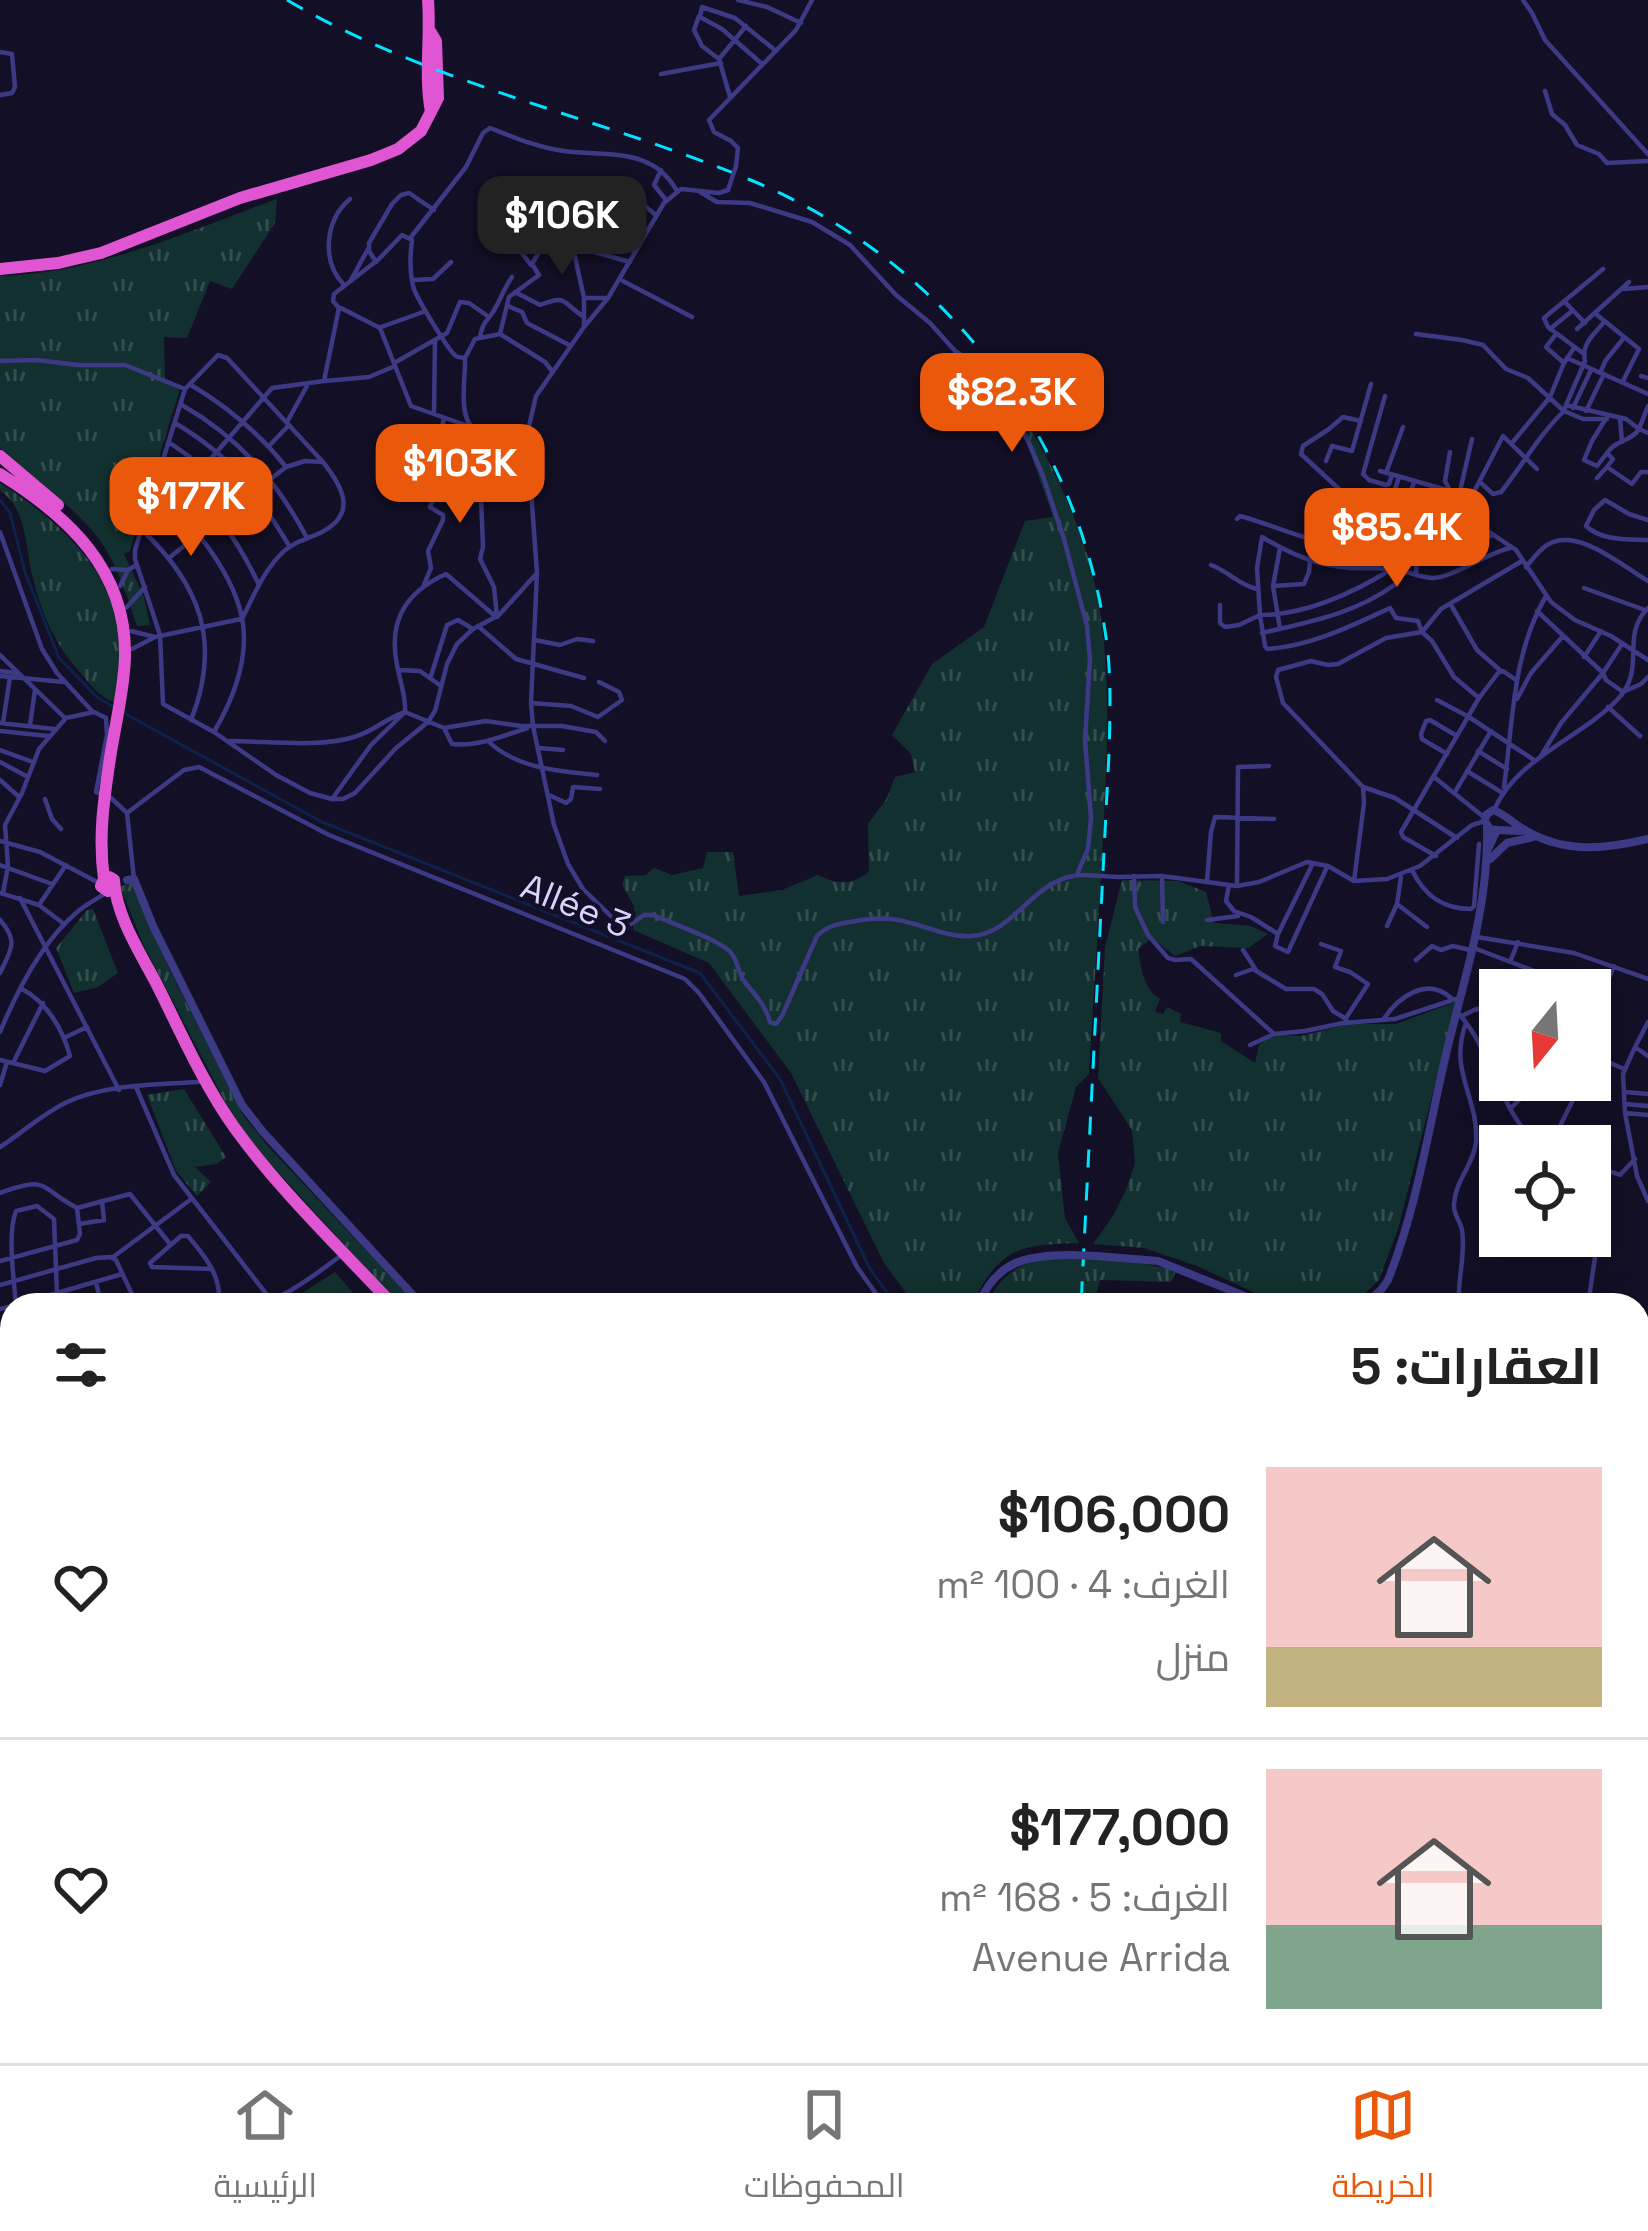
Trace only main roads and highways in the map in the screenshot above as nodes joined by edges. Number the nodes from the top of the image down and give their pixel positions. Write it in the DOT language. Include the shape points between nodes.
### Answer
graph roads {
  1 [pos="428,0"];
  2 [pos="0,266"];
  3 [pos="0,465"];
  4 [pos="55,508"];
  5 [pos="123,703"];
  6 [pos="112,883"];
  7 [pos="372,1293"];
  8 [pos="382,1293"];
  1 -- 2 [label="highway" via="431,114 408,143 121,246 58,263"];
  3 -- 4 [label="highway"];
  4 -- 5 [label="highway" via="91,548 114,592 124,638"];
  4 -- 5 [label="highway" via="86,531 120,586 132,650"];
  5 -- 6 [label="highway" via="100,833"];
  6 -- 7 [label="highway" via="130,947 198,1082 247,1155"];
  6 -- 8 [label="highway" via="232,1124"];
}
